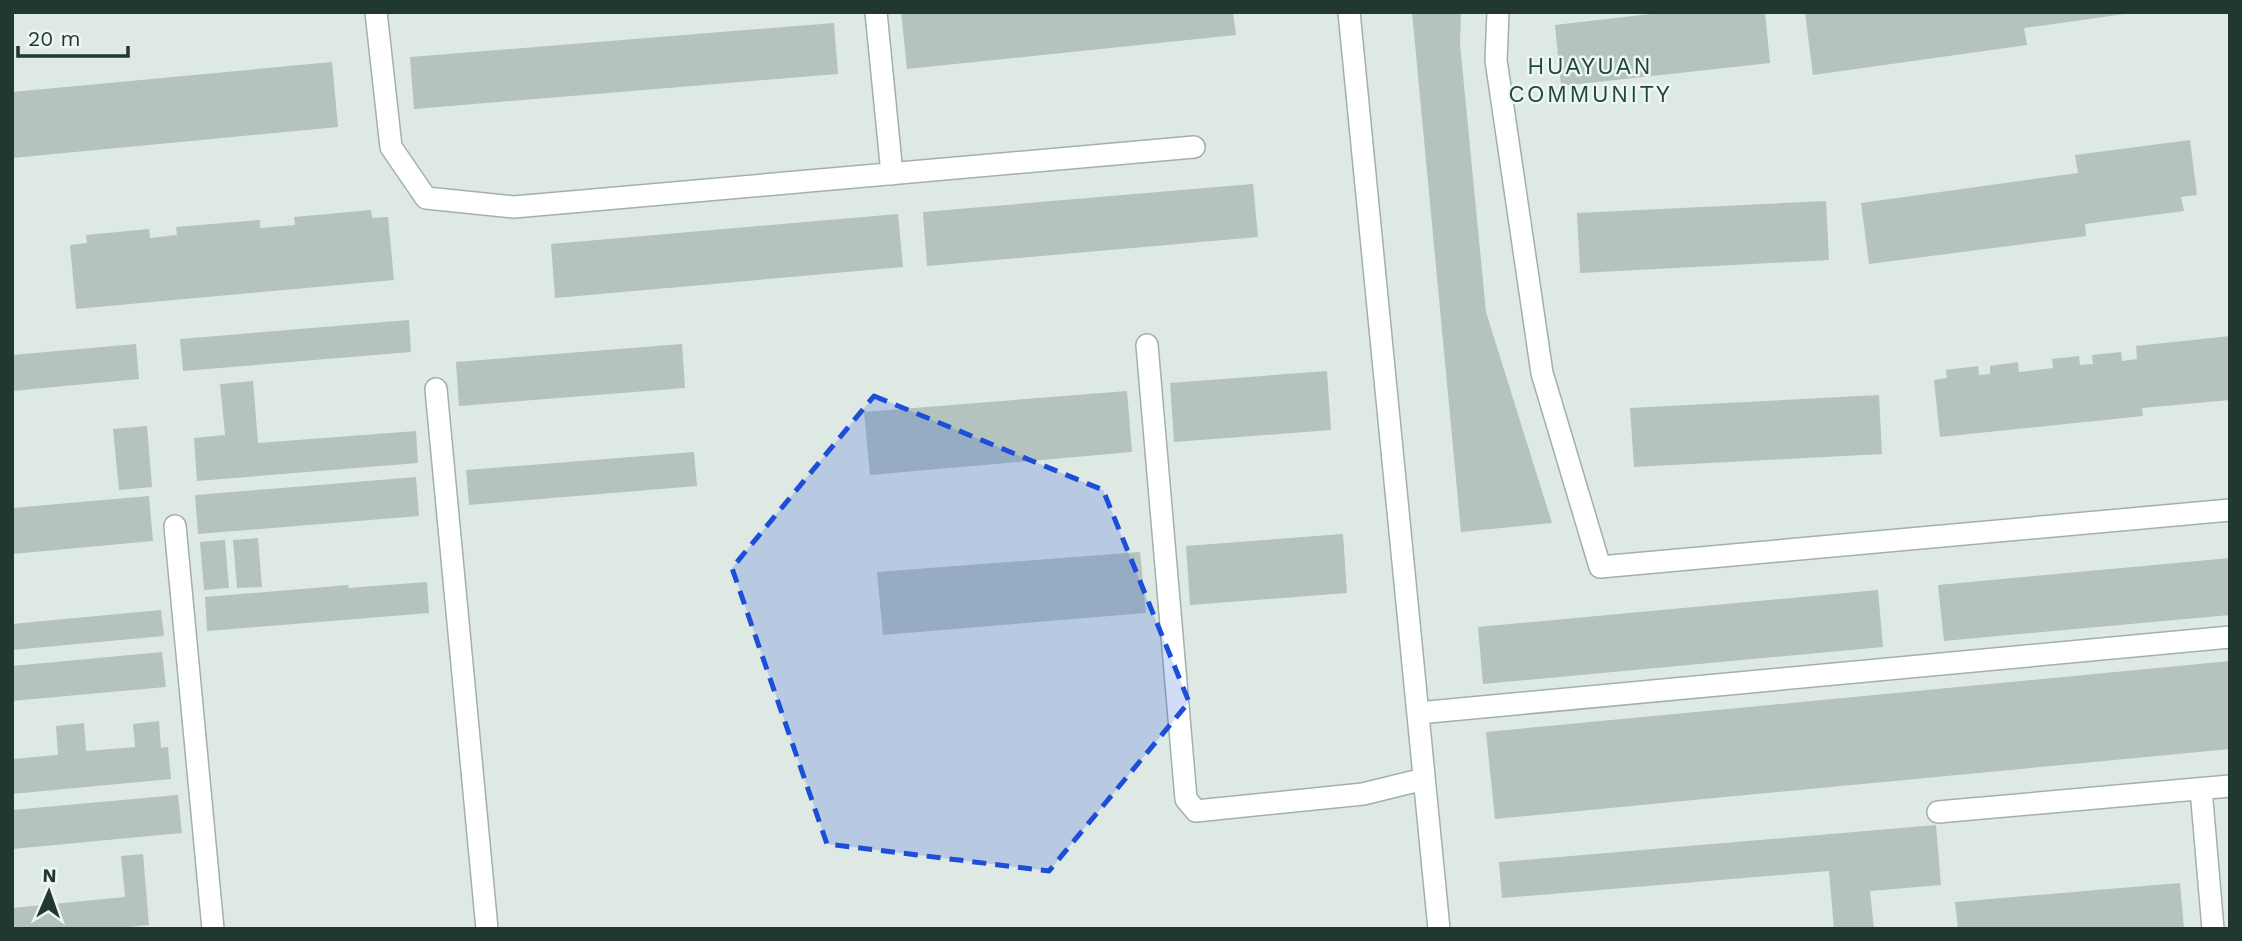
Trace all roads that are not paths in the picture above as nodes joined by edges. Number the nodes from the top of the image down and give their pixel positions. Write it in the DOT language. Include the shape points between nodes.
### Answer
graph roads {
  1 [pos="376,12"];
  2 [pos="876,12"];
  3 [pos="1349,12"];
  4 [pos="1497,12"];
  5 [pos="1194,147"];
  6 [pos="892,174"];
  7 [pos="1147,345"];
  8 [pos="436,389"];
  9 [pos="2230,510"];
  10 [pos="175,526"];
  11 [pos="2230,637"];
  12 [pos="1418,713"];
  13 [pos="1424,779"];
  14 [pos="2230,786"];
  15 [pos="2201,789"];
  16 [pos="1938,812"];
  17 [pos="213,929"];
  18 [pos="487,929"];
  19 [pos="1439,929"];
  20 [pos="2213,929"];
  1 -- 6 [label="street" via="390,148 426,198 514,207"];
  2 -- 6 [label="street"];
  3 -- 12 [label="street"];
  4 -- 9 [label="street" via="1496,60 1542,373 1601,567"];
  5 -- 6 [label="street"];
  7 -- 13 [label="street" via="1186,799 1196,811 1363,794"];
  8 -- 18 [label="street"];
  10 -- 17 [label="street"];
  11 -- 12 [label="street"];
  12 -- 13 [label="street"];
  13 -- 19 [label="street"];
  14 -- 15 [label="street"];
  15 -- 16 [label="street"];
  15 -- 20 [label="street"];
}
